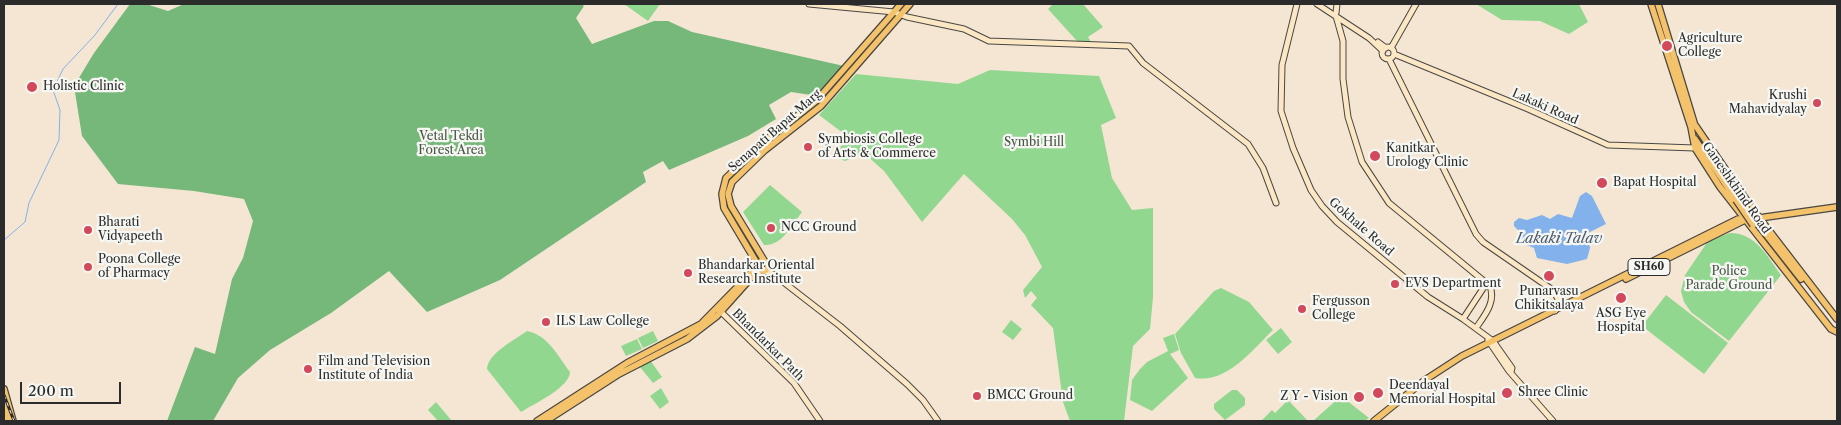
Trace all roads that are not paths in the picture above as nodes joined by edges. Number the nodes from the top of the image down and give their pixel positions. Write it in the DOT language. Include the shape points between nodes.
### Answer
graph roads {
  1 [pos="810,4"];
  2 [pos="901,4"];
  3 [pos="910,4"];
  4 [pos="1297,4"];
  5 [pos="1317,4"];
  6 [pos="1322,4"];
  7 [pos="1337,4"];
  8 [pos="1416,4"];
  9 [pos="1651,4"];
  10 [pos="1658,4"];
  11 [pos="894,12"];
  12 [pos="901,14"];
  13 [pos="1336,15"];
  14 [pos="1386,49"];
  15 [pos="1394,54"];
  16 [pos="1389,59"];
  17 [pos="1693,126"];
  18 [pos="1695,148"];
  19 [pos="1370,178"];
  20 [pos="1738,200"];
  21 [pos="1276,203"];
  22 [pos="1837,207"];
  23 [pos="1745,220"];
  24 [pos="1757,222"];
  25 [pos="762,267"];
  26 [pos="1554,292"];
  27 [pos="1560,295"];
  28 [pos="1571,303"];
  29 [pos="1563,307"];
  30 [pos="719,310"];
  31 [pos="1555,311"];
  32 [pos="1463,318"];
  33 [pos="1837,319"];
  34 [pos="1837,324"];
  35 [pos="1476,328"];
  36 [pos="1837,332"];
  37 [pos="1491,342"];
  38 [pos="4,389"];
  39 [pos="5,407"];
  40 [pos="1380,416"];
  41 [pos="8,421"];
  42 [pos="13,421"];
  43 [pos="537,421"];
  44 [pos="546,421"];
  45 [pos="820,421"];
  46 [pos="938,421"];
  47 [pos="1374,421"];
  48 [pos="1384,421"];
  49 [pos="1553,421"];
  1 -- 11 [label="street"];
  2 -- 11 [label="main road, Senapati Bapat Marg"];
  3 -- 12 [label="main road, Senapati Bapat Marg"];
  4 -- 32 [label="street, Gokhale Road" via="1282,65 1281,111 1292,148 1311,190 1337,222 1428,297"];
  5 -- 13 [label="street"];
  6 -- 13 [label="street"];
  7 -- 13 [label="street"];
  8 -- 14 [label="street"];
  9 -- 17 [label="main road, Ganeshkhind Road"];
  10 -- 17 [label="main road, Ganeshkhind Road"];
  11 -- 12 [label="street"];
  11 -- 25 [label="main road, Senapati Bapat Marg" via="811,106 760,145 726,178 722,194 724,208"];
  12 -- 21 [label="street" via="964,29 989,41 1129,46 1143,63 1248,144 1263,168"];
  12 -- 25 [label="main road, Senapati Bapat Marg" via="815,111 765,150 732,182 728,194 730,206"];
  13 -- 14 [label="street"];
  13 -- 19 [label="street" via="1343,41 1343,79 1351,132"];
  14 -- 15 [label="street"];
  14 -- 16 [label="street" via="1383,56"];
  15 -- 16 [label="street"];
  15 -- 18 [label="street, Lakaki Road" via="1608,145"];
  16 -- 26 [label="street" via="1476,234 1482,242"];
  17 -- 18 [label="main road, Ganeshkhind Road"];
  17 -- 20 [label="main road" via="1697,144"];
  18 -- 20 [label="main road, Ganeshkhind Road"];
  19 -- 32 [label="street" via="1386,205 1483,285"];
  19 -- 35 [label="street" via="1389,203 1490,286 1489,308"];
  20 -- 23 [label="main road, Ganeshkhind Road"];
  20 -- 24 [label="main road, bridge"];
  22 -- 24 [label="main road"];
  23 -- 24 [label="main road"];
  23 -- 28 [label="main road, SH60"];
  23 -- 36 [label="main road, Ganeshkhind Road" via="1831,329"];
  24 -- 33 [label="main road, Ganeshkhind Road"];
  24 -- 34 [label="main road"];
  24 -- 36 [label="main road"];
  25 -- 30 [label="main road"];
  25 -- 46 [label="street" via="840,326 923,400"];
  26 -- 27 [label="street"];
  26 -- 31 [label="street" via="1558,299"];
  27 -- 28 [label="street"];
  27 -- 29 [label="street"];
  28 -- 29 [label="main road, SH60"];
  29 -- 31 [label="main road, SH60"];
  29 -- 37 [label="main road, SH60" via="1563,310 1530,327 1496,343"];
  30 -- 43 [label="main road" via="694,328 627,363"];
  30 -- 44 [label="main road" via="687,339 619,374"];
  30 -- 45 [label="street, Bhandarkar Path" via="794,383"];
  31 -- 37 [label="main road, SH60"];
  32 -- 35 [label="street, Gokhale Road"];
  35 -- 37 [label="street, Gokhale Road"];
  37 -- 40 [label="main road, SH60" via="1446,365"];
  37 -- 49 [label="street" via="1511,372"];
  38 -- 42 [label="main road"];
  39 -- 41 [label="main road"];
  40 -- 47 [label="main road, SH60"];
  40 -- 48 [label="street"];
}
